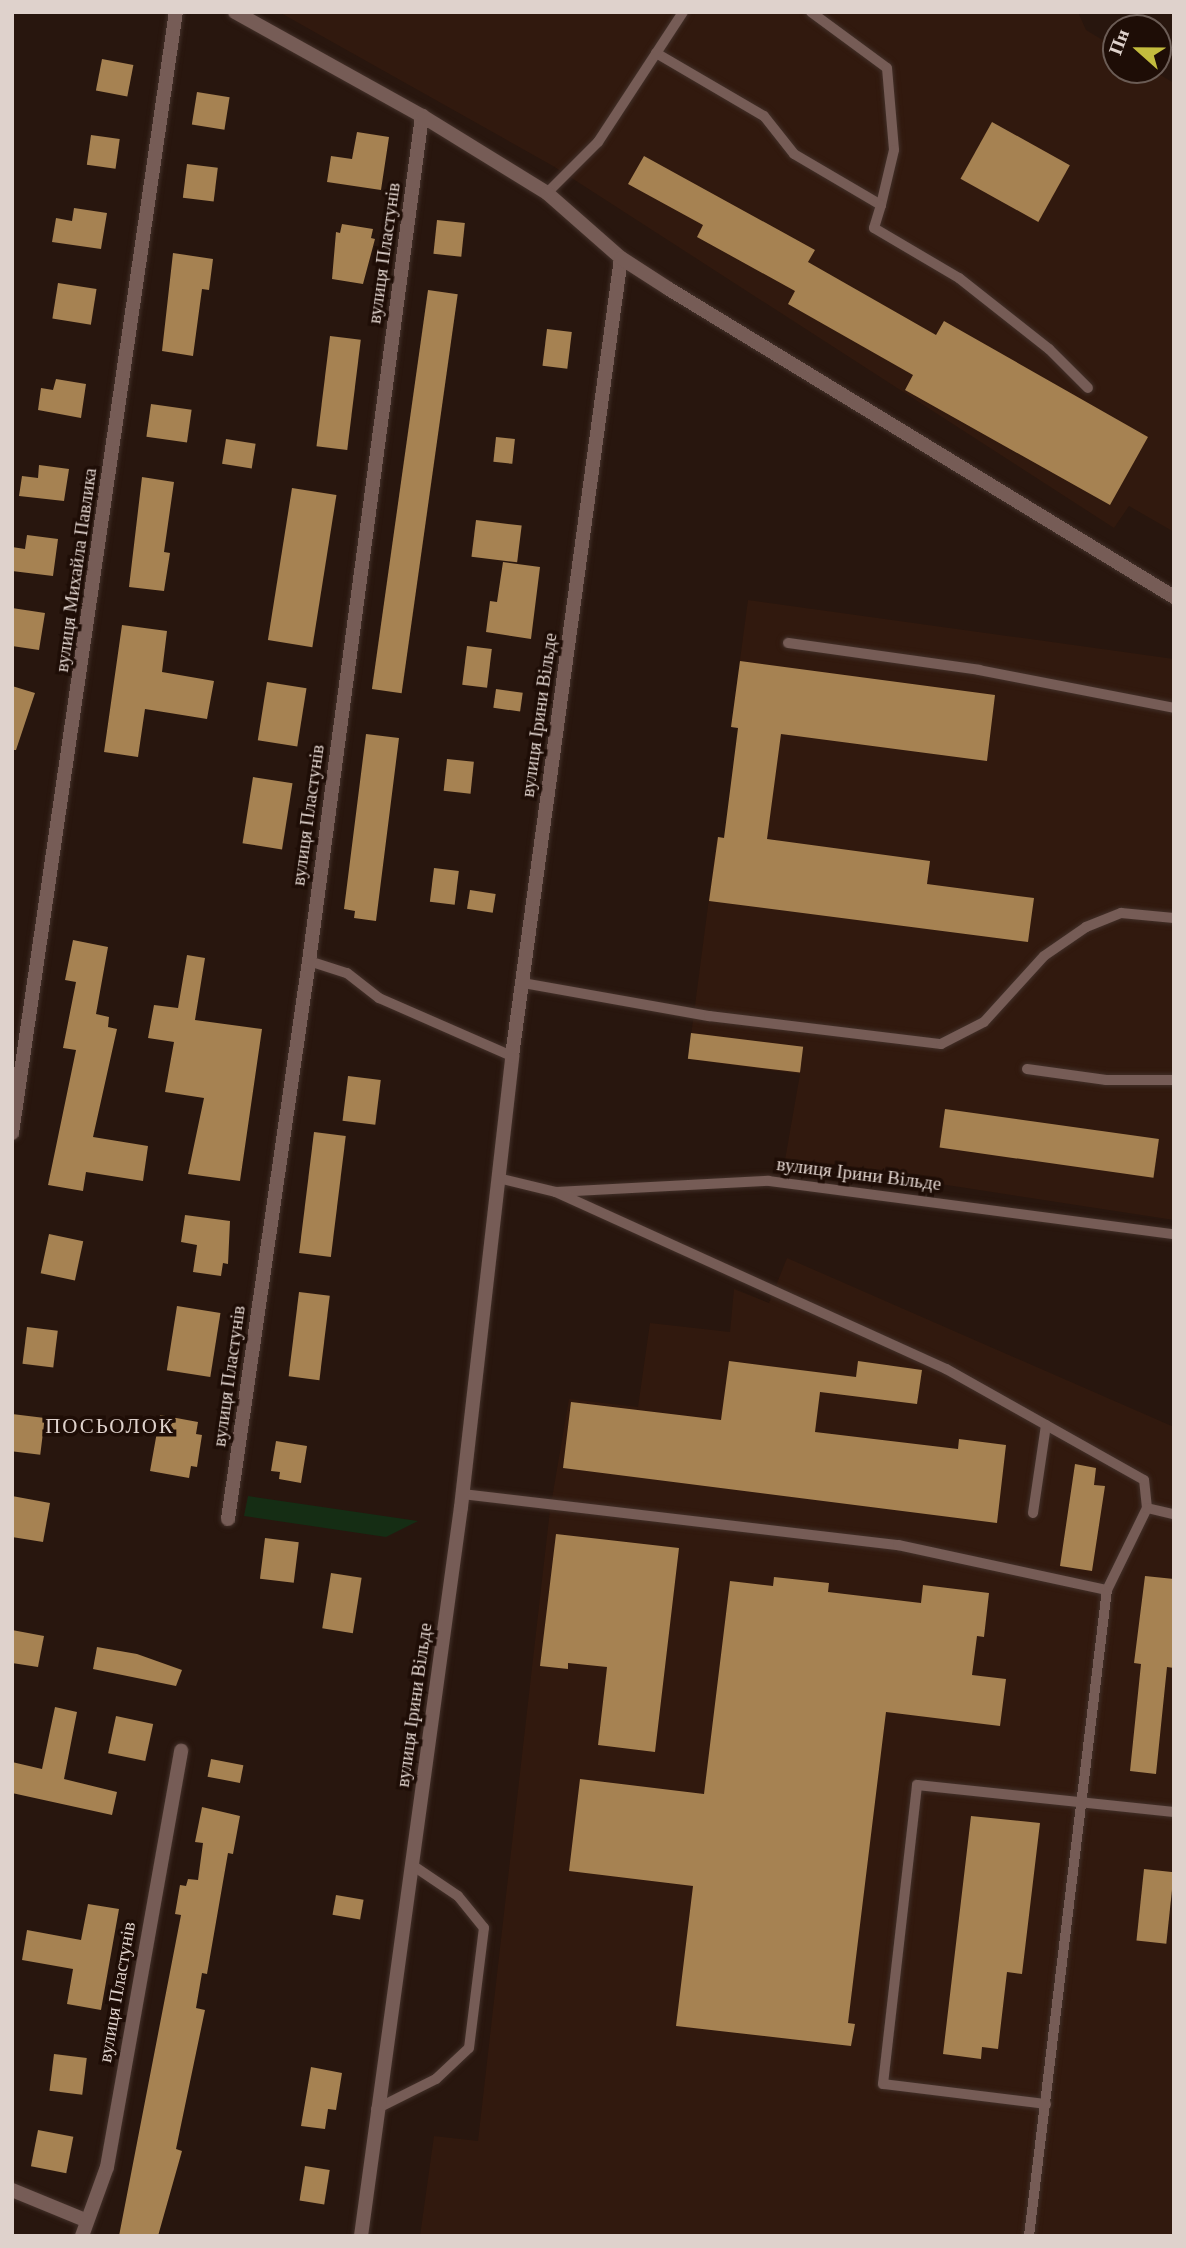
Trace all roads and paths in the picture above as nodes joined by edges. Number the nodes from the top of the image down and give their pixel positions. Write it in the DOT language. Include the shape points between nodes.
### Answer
graph roads {
  1 [pos="176,12"];
  2 [pos="235,12"];
  3 [pos="683,12"];
  4 [pos="811,12"];
  5 [pos="656,53"];
  6 [pos="422,116"];
  7 [pos="547,193"];
  8 [pos="881,205"];
  9 [pos="621,258"];
  10 [pos="1088,388"];
  11 [pos="1174,597"];
  12 [pos="788,643"];
  13 [pos="1174,708"];
  14 [pos="1174,918"];
  15 [pos="309,961"];
  16 [pos="523,983"];
  17 [pos="512,1056"];
  18 [pos="1027,1069"];
  19 [pos="1174,1080"];
  20 [pos="12,1133"];
  21 [pos="498,1178"];
  22 [pos="556,1192"];
  23 [pos="1174,1234"];
  24 [pos="1046,1425"];
  25 [pos="463,1494"];
  26 [pos="1147,1508"];
  27 [pos="1033,1513"];
  28 [pos="1174,1514"];
  29 [pos="228,1519"];
  30 [pos="1107,1590"];
  31 [pos="181,1751"];
  32 [pos="1085,1803"];
  33 [pos="1174,1812"];
  34 [pos="412,1865"];
  35 [pos="1046,2104"];
  36 [pos="376,2109"];
  37 [pos="12,2190"];
  38 [pos="85,2220"];
  39 [pos="82,2236"];
  40 [pos="361,2236"];
  41 [pos="1029,2236"];
  1 -- 20 [label="street, вулиця Михайла Павлика"];
  2 -- 6 [label="street"];
  3 -- 5 [label="lane"];
  4 -- 8 [label="lane" via="887,68 894,150"];
  5 -- 7 [label="lane" via="598,142"];
  5 -- 8 [label="lane" via="764,116 794,154"];
  6 -- 7 [label="street"];
  6 -- 15 [label="street, вулиця Пластунів"];
  7 -- 9 [label="street"];
  8 -- 10 [label="lane" via="874,228 960,278 1049,349"];
  9 -- 11 [label="street"];
  9 -- 16 [label="street, вулиця Ірини Вільде"];
  12 -- 13 [label="lane" via="979,670"];
  14 -- 16 [label="lane" via="1121,913 1086,927 1044,956 985,1022 941,1044 701,1014"];
  15 -- 17 [label="lane" via="347,972 379,998"];
  15 -- 29 [label="street, вулиця Пластунів"];
  16 -- 17 [label="street, вулиця Ірини Вільде"];
  17 -- 21 [label="street, вулиця Ірини Вільде"];
  18 -- 19 [label="lane" via="1106,1080"];
  21 -- 22 [label="lane, вулиця Ірини Вільде"];
  21 -- 25 [label="street, вулиця Ірини Вільде"];
  22 -- 23 [label="lane, вулиця Ірини Вільде" via="769,1181"];
  22 -- 24 [label="lane" via="946,1368"];
  24 -- 26 [label="lane" via="1144,1480"];
  24 -- 27 [label="lane"];
  25 -- 30 [label="lane" via="898,1545"];
  25 -- 34 [label="street, вулиця Ірини Вільде"];
  26 -- 28 [label="lane"];
  26 -- 30 [label="lane"];
  30 -- 32 [label="lane"];
  31 -- 38 [label="street, вулиця Пластунів" via="107,2167"];
  32 -- 33 [label="lane"];
  32 -- 35 [label="lane"];
  32 -- 35 [label="lane" via="917,1785 883,2084"];
  34 -- 36 [label="street, вулиця Ірини Вільде"];
  34 -- 36 [label="lane" via="458,1896 484,1928 469,2048 436,2079"];
  35 -- 41 [label="lane"];
  36 -- 40 [label="street, вулиця Ірини Вільде"];
  37 -- 38 [label="street"];
  38 -- 39 [label="street, вулиця Пластунів"];
}
